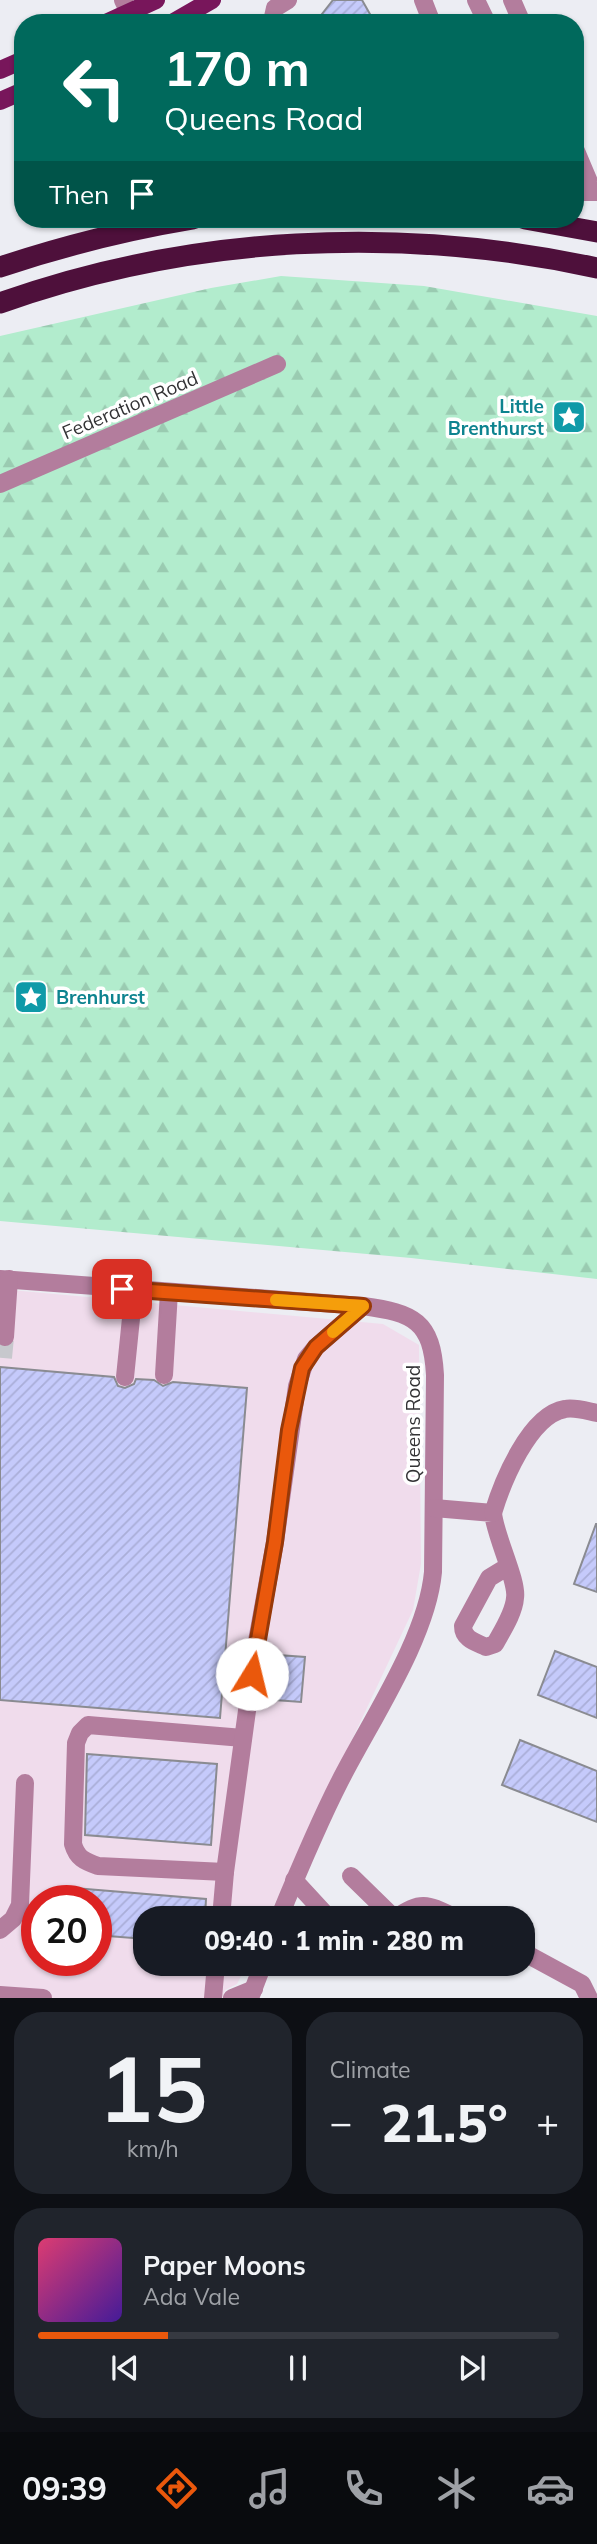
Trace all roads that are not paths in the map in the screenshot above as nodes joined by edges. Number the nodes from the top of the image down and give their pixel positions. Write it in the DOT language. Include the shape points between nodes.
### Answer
graph roads {
  1 [pos="156,0"];
  2 [pos="212,0"];
  3 [pos="288,0"];
  4 [pos="129,12"];
  5 [pos="188,14"];
  6 [pos="274,14"];
  7 [pos="584,170"];
  8 [pos="597,191"];
  9 [pos="149,228"];
  10 [pos="575,228"];
  11 [pos="597,232"];
  12 [pos="0,267"];
  13 [pos="597,268"];
  14 [pos="0,303"];
  15 [pos="277,364"];
  16 [pos="0,484"];
  17 [pos="4,1279"];
  18 [pos="134,1290"];
  19 [pos="169,1292"];
  20 [pos="363,1306"];
  21 [pos="5,1337"];
  22 [pos="164,1375"];
  23 [pos="125,1377"];
  24 [pos="597,1412"];
  25 [pos="434,1508"];
  26 [pos="493,1513"];
  27 [pos="507,1567"];
  28 [pos="243,1738"];
  29 [pos="25,1783"];
  30 [pos="225,1872"];
  31 [pos="351,1876"];
  32 [pos="294,1880"];
  33 [pos="221,1906"];
  34 [pos="284,1906"];
  35 [pos="318,1906"];
  36 [pos="382,1906"];
  37 [pos="0,1930"];
  38 [pos="535,1959"];
  39 [pos="215,1976"];
  40 [pos="258,1976"];
  41 [pos="252,1993"];
  42 [pos="0,1995"];
  43 [pos="597,1997"];
  44 [pos="43,1998"];
  45 [pos="213,1998"];
  46 [pos="232,1998"];
  47 [pos="589,1998"];
  1 -- 4 [label="main road"];
  2 -- 5 [label="main road"];
  3 -- 6 [label="street"];
  7 -- 8 [label="street"];
  9 -- 12 [label="highway" via="85,241"];
  10 -- 11 [label="highway"];
  13 -- 14 [label="highway" via="530,254 442,244 294,244 150,262"];
  15 -- 16 [label="street, Federation Road"];
  17 -- 18 [label="street, Queens Road"];
  17 -- 21 [label="street"];
  18 -- 19 [label="street, Queens Road"];
  18 -- 23 [label="street"];
  19 -- 20 [label="street, Queens Road"];
  19 -- 22 [label="street"];
  20 -- 25 [label="street, Queens Road" via="403,1313 430,1339 435,1375"];
  20 -- 28 [label="street" via="306,1359 297,1386"];
  24 -- 26 [label="street" via="565,1409 544,1419 528,1436"];
  25 -- 26 [label="street"];
  25 -- 32 [label="street, Queens Road" via="433,1572 426,1610"];
  26 -- 27 [label="street"];
  28 -- 30 [label="street"];
  28 -- 30 [label="street" via="89,1726 80,1732 76,1743 76,1855 98,1866"];
  29 -- 37 [label="street" via="20,1905"];
  30 -- 33 [label="street"];
  31 -- 36 [label="street"];
  32 -- 34 [label="street, Queens Road"];
  32 -- 35 [label="street"];
  38 -- 47 [label="street" via="582,1984"];
  39 -- 45 [label="street"];
  40 -- 41 [label="street"];
  41 -- 46 [label="street"];
  42 -- 44 [label="street"];
  43 -- 47 [label="street"];
}
